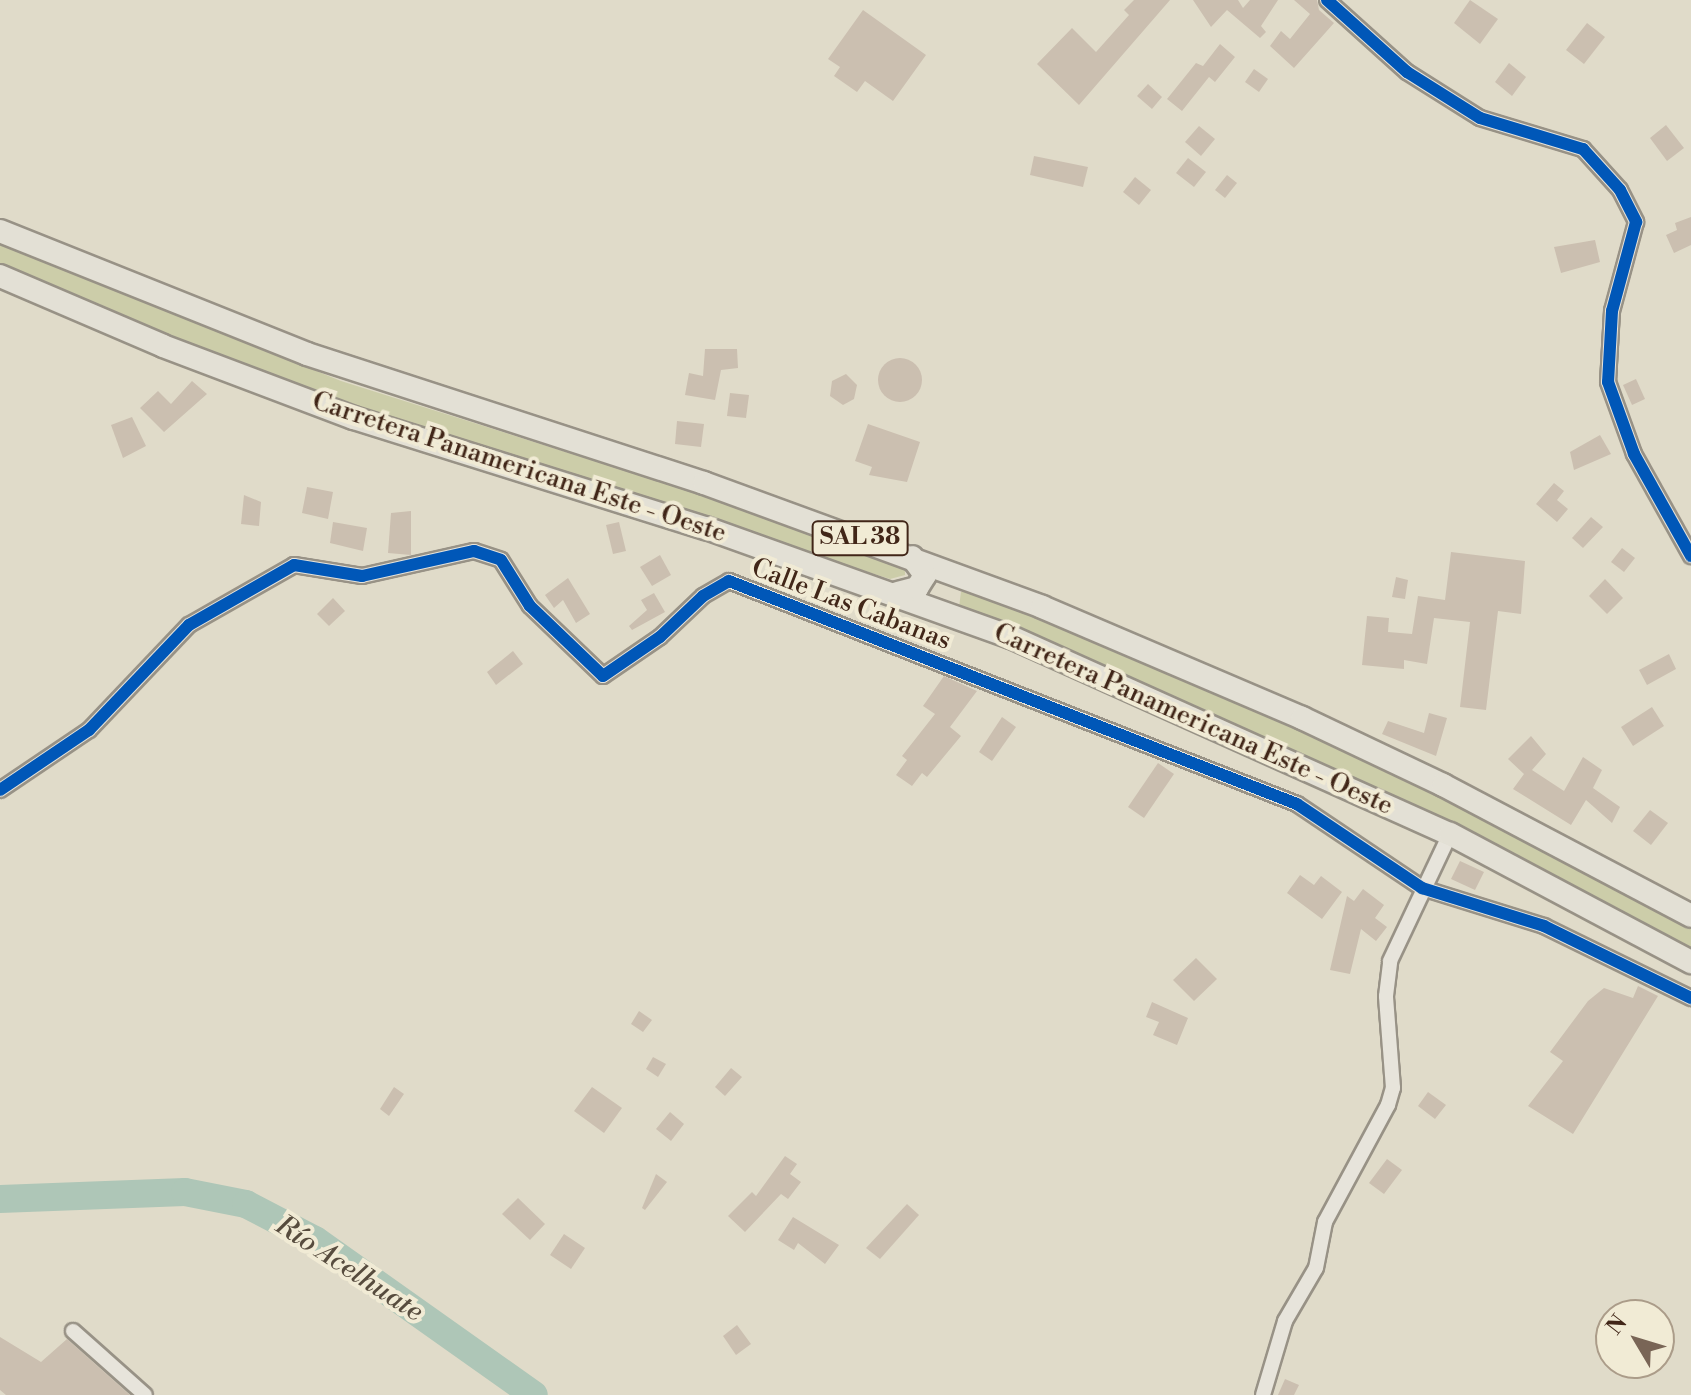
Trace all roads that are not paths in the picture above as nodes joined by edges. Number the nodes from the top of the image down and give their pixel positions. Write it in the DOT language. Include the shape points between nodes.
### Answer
graph roads {
  1 [pos="1327,0"];
  2 [pos="0,231"];
  3 [pos="0,276"];
  4 [pos="1691,556"];
  5 [pos="912,557"];
  6 [pos="963,577"];
  7 [pos="898,593"];
  8 [pos="955,615"];
  9 [pos="0,790"];
  10 [pos="1450,834"];
  11 [pos="1422,888"];
  12 [pos="1691,916"];
  13 [pos="1691,962"];
  14 [pos="1691,998"];
  15 [pos="73,1331"];
  16 [pos="145,1395"];
  17 [pos="1263,1395"];
  1 -- 4 [label="street" via="1407,72 1480,118 1583,149 1620,190 1636,222 1612,311 1608,382 1634,454"];
  2 -- 5 [label="highway, Carretera Panamericana Este - Oeste / SAL 38" via="307,354"];
  3 -- 7 [label="highway, Carretera Panamericana Este - Oeste / SAL 38" via="163,346 354,418 606,494"];
  5 -- 6 [label="highway, Carretera Panamericana Este - Oeste / SAL 38"];
  5 -- 7 [label="highway" via="925,575 917,588"];
  6 -- 8 [label="highway" via="952,580 943,592 944,605"];
  6 -- 12 [label="highway, Carretera Panamericana Este - Oeste / SAL 38" via="1302,718 1527,827"];
  7 -- 8 [label="highway, Carretera Panamericana Este - Oeste / SAL 38"];
  8 -- 10 [label="highway, Carretera Panamericana Este - Oeste / SAL 38"];
  9 -- 11 [label="street, Calle Las Cabanas" via="89,730 189,625 294,565 362,576 474,551 501,560 530,606 603,676 729,581 1297,804"];
  10 -- 11 [label="street"];
  10 -- 13 [label="highway, Carretera Panamericana Este - Oeste / SAL 38"];
  11 -- 14 [label="street" via="1544,926"];
  11 -- 17 [label="street" via="1390,961 1386,996 1393,1088 1388,1105 1325,1222 1316,1268 1285,1321"];
  15 -- 16 [label="street"];
}
